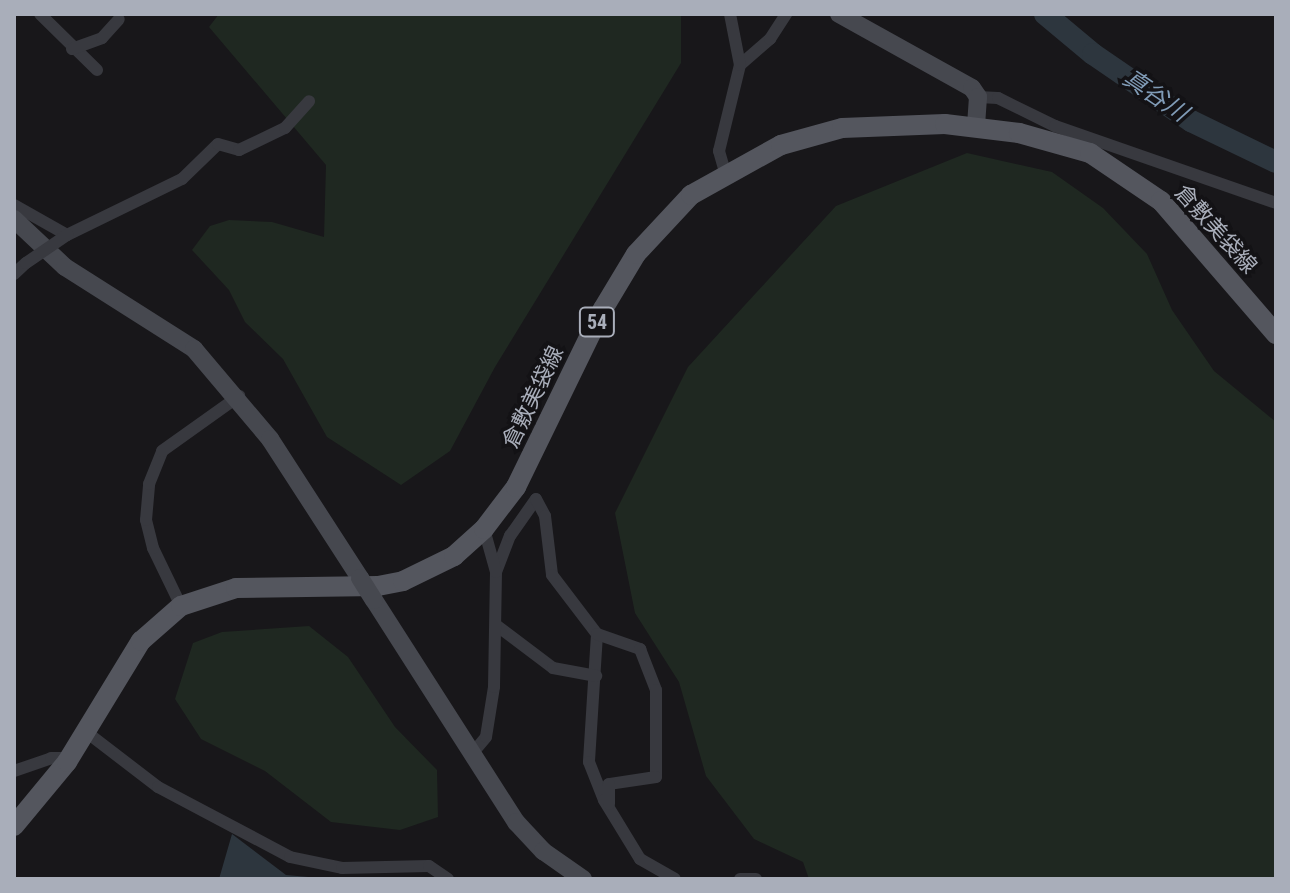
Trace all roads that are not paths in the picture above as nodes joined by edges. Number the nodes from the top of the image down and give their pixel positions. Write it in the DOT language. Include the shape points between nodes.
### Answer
graph roads {
  1 [pos="40,14"];
  2 [pos="730,14"];
  3 [pos="786,14"];
  4 [pos="839,14"];
  5 [pos="119,19"];
  6 [pos="72,49"];
  7 [pos="740,65"];
  8 [pos="97,70"];
  9 [pos="978,97"];
  10 [pos="309,101"];
  11 [pos="976,125"];
  12 [pos="725,172"];
  13 [pos="1276,203"];
  14 [pos="14,205"];
  15 [pos="14,219"];
  16 [pos="67,235"];
  17 [pos="14,274"];
  18 [pos="1276,334"];
  19 [pos="239,396"];
  20 [pos="484,529"];
  21 [pos="496,572"];
  22 [pos="181,606"];
  23 [pos="496,625"];
  24 [pos="597,634"];
  25 [pos="596,676"];
  26 [pos="85,731"];
  27 [pos="471,755"];
  28 [pos="67,762"];
  29 [pos="14,771"];
  30 [pos="609,809"];
  31 [pos="14,826"];
  32 [pos="448,879"];
  33 [pos="583,879"];
  34 [pos="675,879"];
  35 [pos="740,879"];
  36 [pos="756,879"];
  1 -- 6 [label="street"];
  2 -- 7 [label="street"];
  3 -- 7 [label="street" via="770,39"];
  4 -- 9 [label="street" via="972,88"];
  5 -- 6 [label="street" via="102,38"];
  6 -- 8 [label="street"];
  7 -- 12 [label="street" via="719,151"];
  9 -- 11 [label="street"];
  9 -- 13 [label="street" via="998,98 1055,126"];
  10 -- 16 [label="street" via="285,128 239,150 218,144 182,179"];
  11 -- 12 [label="main road, 倉敷美袋線 / 54" via="842,128 781,145"];
  11 -- 18 [label="main road, 倉敷美袋線 / 54" via="1090,153 1161,201"];
  12 -- 20 [label="main road, 倉敷美袋線 / 54" via="691,195 636,254 603,309 516,487"];
  14 -- 16 [label="street"];
  15 -- 19 [label="street" via="65,267 194,349"];
  16 -- 17 [label="street, bridge"];
  19 -- 22 [label="street" via="162,451 149,484 146,520 153,548"];
  19 -- 27 [label="street, bridge"];
  20 -- 21 [label="street"];
  20 -- 22 [label="main road, 倉敷美袋線 / 54" via="454,556 403,581 236,588"];
  21 -- 23 [label="street"];
  21 -- 24 [label="street" via="510,536 536,499 545,516 552,575"];
  22 -- 26 [label="main road, 倉敷美袋線 / 54" via="141,641"];
  23 -- 25 [label="street" via="553,668"];
  23 -- 27 [label="street" via="491,721"];
  24 -- 25 [label="street"];
  24 -- 30 [label="street" via="640,649 656,690 656,777 609,784"];
  25 -- 30 [label="street" via="589,762"];
  26 -- 28 [label="main road, 倉敷美袋線 / 54"];
  26 -- 32 [label="street" via="158,787 290,857 342,868 429,866"];
  27 -- 33 [label="street" via="516,822 543,851"];
  28 -- 29 [label="street" via="51,758"];
  28 -- 31 [label="main road, 倉敷美袋線 / 54"];
  30 -- 34 [label="street" via="640,859"];
  35 -- 36 [label="street"];
}
